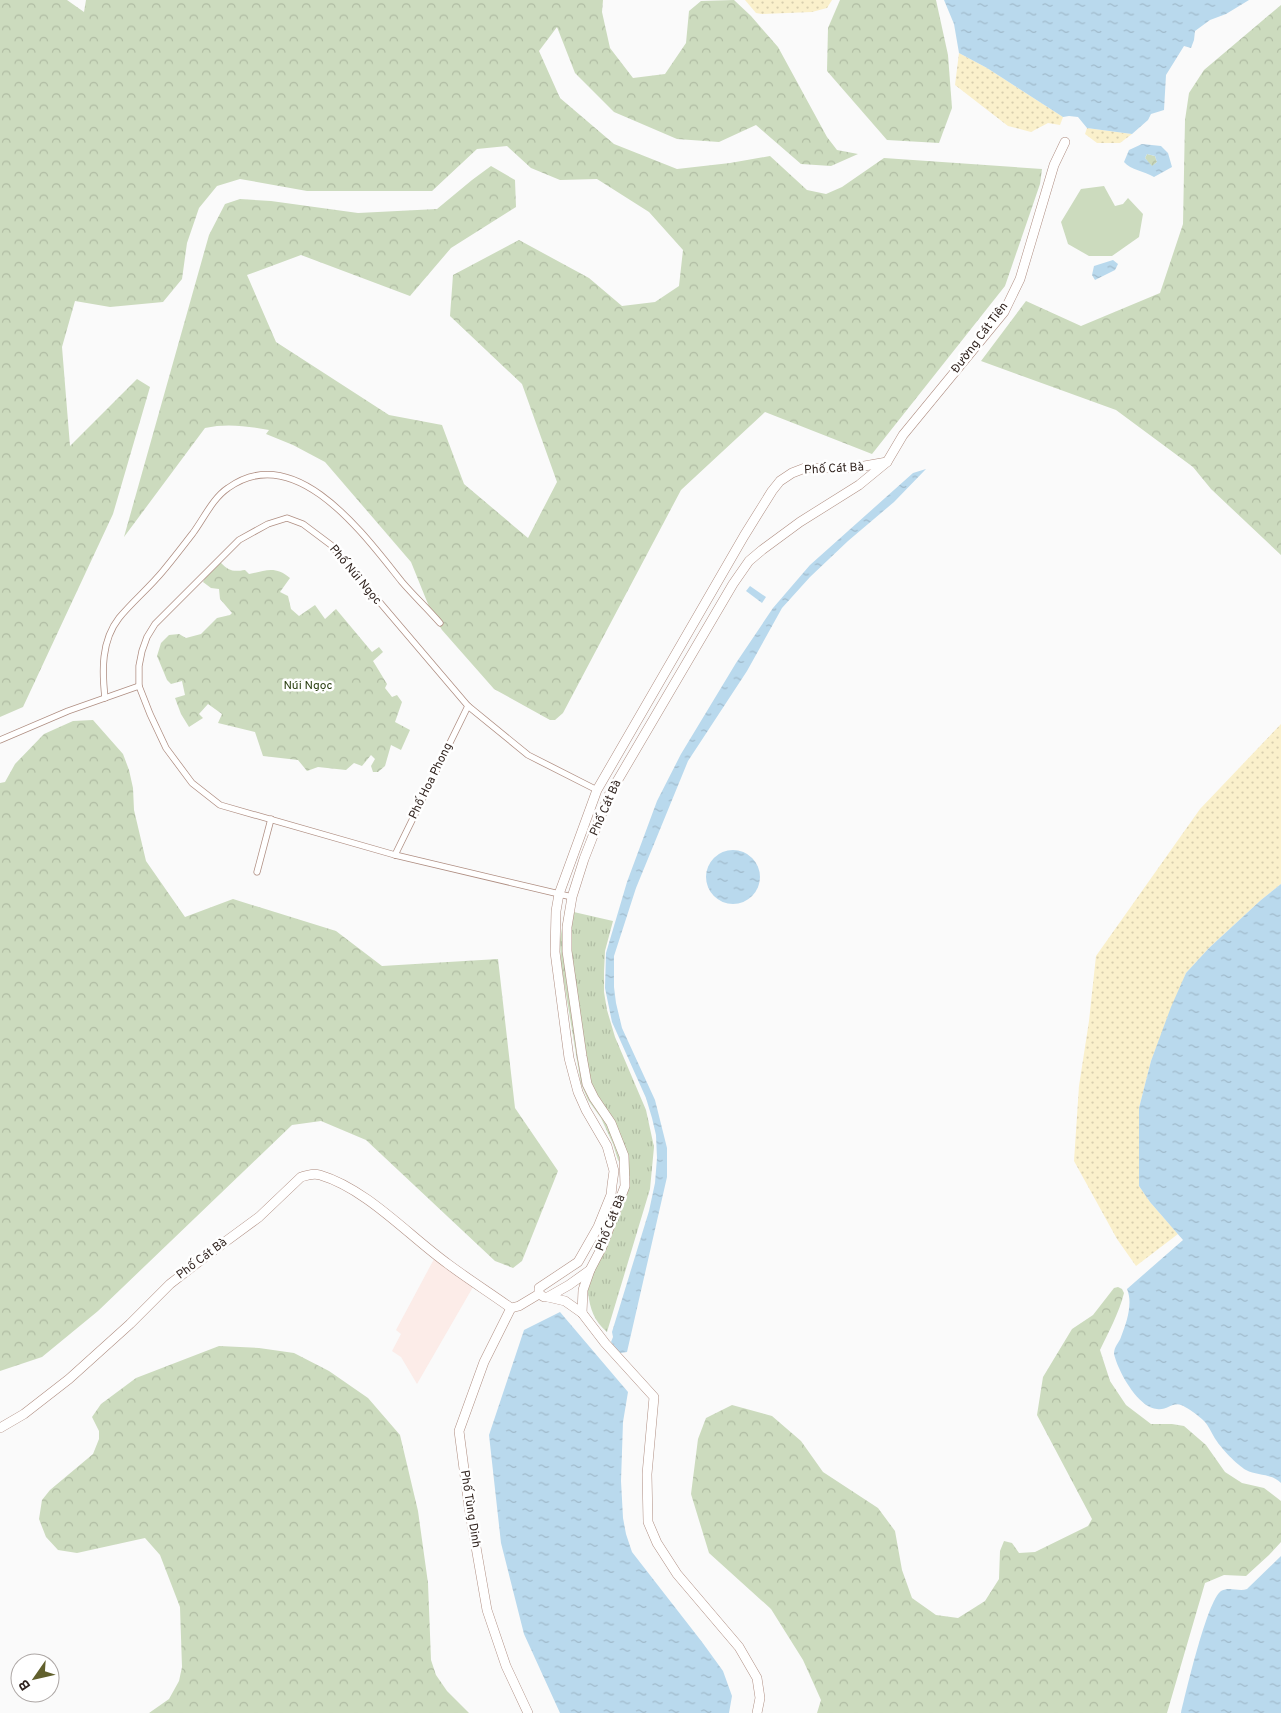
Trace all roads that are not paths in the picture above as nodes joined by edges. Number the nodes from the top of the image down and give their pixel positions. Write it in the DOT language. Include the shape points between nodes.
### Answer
graph roads {
  1 [pos="1065,142"];
  2 [pos="887,462"];
  3 [pos="440,623"];
  4 [pos="675,656"];
  5 [pos="687,663"];
  6 [pos="139,686"];
  7 [pos="105,698"];
  8 [pos="468,706"];
  9 [pos="0,740"];
  10 [pos="597,790"];
  11 [pos="609,795"];
  12 [pos="270,819"];
  13 [pos="395,855"];
  14 [pos="257,872"];
  15 [pos="559,894"];
  16 [pos="572,897"];
  17 [pos="579,1042"];
  18 [pos="567,1044"];
  19 [pos="614,1171"];
  20 [pos="625,1171"];
  21 [pos="578,1262"];
  22 [pos="590,1270"];
  23 [pos="544,1295"];
  24 [pos="511,1308"];
  25 [pos="582,1312"];
  26 [pos="0,1428"];
  27 [pos="528,1713"];
  28 [pos="757,1713"];
  1 -- 2 [label="main road, Đường Cát Tiên" via="1054,165 1020,279 1004,312 903,435"];
  2 -- 4 [label="main road, Phố Cát Bà" via="853,468 806,468 780,482 744,536"];
  2 -- 5 [label="main road, Phố Cát Bà" via="749,561"];
  3 -- 7 [label="street" via="357,526 332,503 299,482 271,474 252,476 220,494 160,575 118,619 104,646"];
  4 -- 5 [label="main road"];
  4 -- 10 [label="main road, Phố Cát Bà"];
  5 -- 11 [label="main road, Phố Cát Bà"];
  6 -- 7 [label="street"];
  6 -- 8 [label="street, Phố Núi Ngọc" via="142,651 155,624 239,540 287,518 303,524 335,550"];
  6 -- 12 [label="street, Phố Núi Ngọc" via="166,748 192,784 220,805"];
  7 -- 9 [label="street"];
  8 -- 10 [label="street, Phố Núi Ngọc" via="528,755"];
  8 -- 13 [label="street, Phố Hoa Phong"];
  10 -- 11 [label="main road"];
  10 -- 15 [label="main road, Phố Cát Bà"];
  11 -- 16 [label="main road, Phố Cát Bà"];
  12 -- 13 [label="street, Phố Núi Ngọc"];
  12 -- 14 [label="street"];
  13 -- 15 [label="street, Phố Núi Ngọc"];
  15 -- 16 [label="street, Phố Núi Ngọc"];
  15 -- 18 [label="main road, Phố Cát Bà" via="555,952"];
  16 -- 17 [label="main road, Phố Cát Bà" via="567,951"];
  17 -- 18 [label="main road"];
  17 -- 20 [label="main road, Phố Cát Bà" via="588,1084 611,1123 624,1156"];
  18 -- 19 [label="main road, Phố Cát Bà" via="578,1092 607,1146"];
  19 -- 20 [label="main road"];
  19 -- 21 [label="main road, Phố Cát Bà" via="611,1195"];
  20 -- 22 [label="main road, Phố Cát Bà" via="625,1186 602,1248"];
  21 -- 22 [label="main road"];
  21 -- 23 [label="main road, Phố Cát Bà" via="539,1288"];
  22 -- 23 [label="main road, Phố Cát Bà" via="569,1285"];
  22 -- 25 [label="main road" via="583,1290"];
  23 -- 24 [label="main road, Phố Cát Bà"];
  23 -- 25 [label="main road"];
  24 -- 26 [label="main road, Phố Cát Bà" via="373,1205 346,1187 310,1174 301,1177 260,1217 170,1284 69,1379"];
  24 -- 27 [label="main road, Phố Tùng Dinh" via="484,1362 459,1431 487,1610 506,1666"];
  25 -- 28 [label="main road" via="654,1397 647,1474 648,1522 677,1574 739,1647 758,1678 760,1698"];
}
